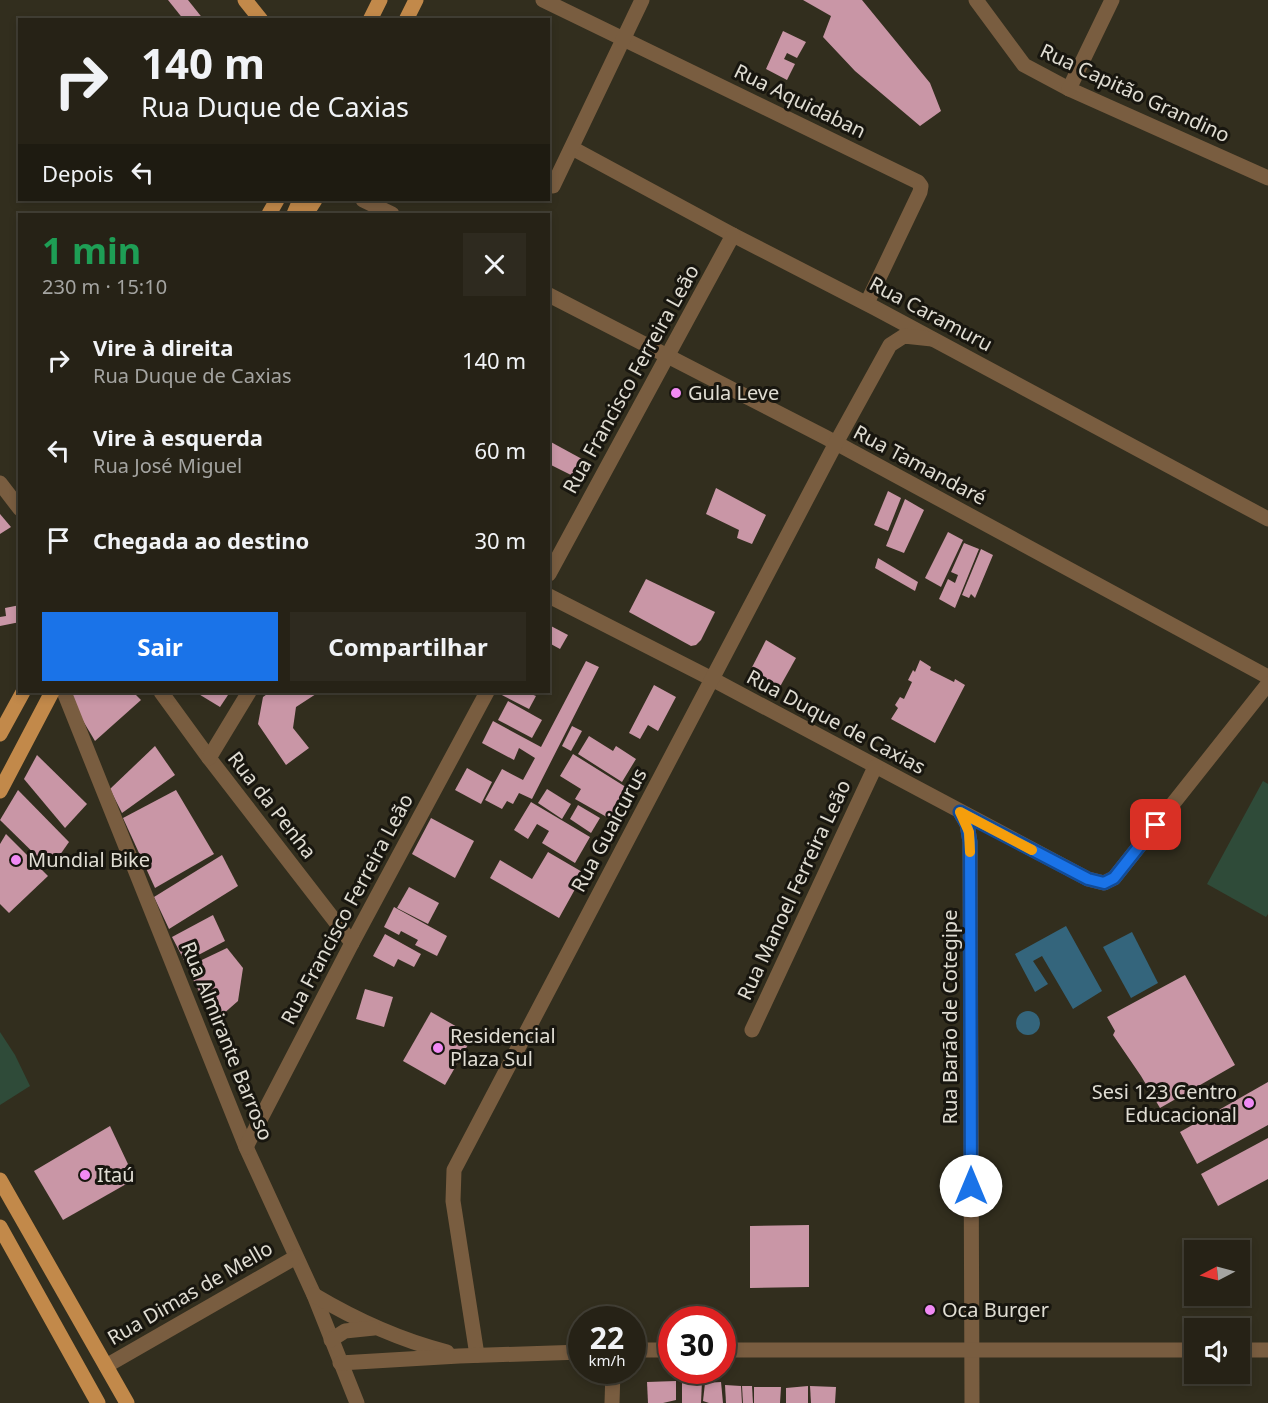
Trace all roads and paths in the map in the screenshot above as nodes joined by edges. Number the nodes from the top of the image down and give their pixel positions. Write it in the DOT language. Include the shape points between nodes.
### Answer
graph roads {
  1 [pos="245,0"];
  2 [pos="380,0"];
  3 [pos="543,0"];
  4 [pos="642,0"];
  5 [pos="976,0"];
  6 [pos="1112,0"];
  7 [pos="259,18"];
  8 [pos="371,18"];
  9 [pos="624,40"];
  10 [pos="1070,89"];
  11 [pos="572,148"];
  12 [pos="1268,178"];
  13 [pos="554,186"];
  14 [pos="365,201"];
  15 [pos="390,213"];
  16 [pos="733,235"];
  17 [pos="550,296"];
  18 [pos="871,306"];
  19 [pos="932,339"];
  20 [pos="890,345"];
  21 [pos="668,356"];
  22 [pos="836,443"];
  23 [pos="3,493"];
  24 [pos="18,507"];
  25 [pos="1268,519"];
  26 [pos="550,572"];
  27 [pos="550,597"];
  28 [pos="1268,677"];
  29 [pos="712,679"];
  30 [pos="1268,684"];
  31 [pos="22,693"];
  32 [pos="51,693"];
  33 [pos="64,693"];
  34 [pos="162,693"];
  35 [pos="248,693"];
  36 [pos="486,693"];
  37 [pos="0,734"];
  38 [pos="209,758"];
  39 [pos="875,767"];
  40 [pos="0,791"];
  41 [pos="960,812"];
  42 [pos="352,943"];
  43 [pos="752,1030"];
  44 [pos="246,1147"];
  45 [pos="0,1180"];
  46 [pos="0,1227"];
  47 [pos="296,1257"];
  48 [pos="314,1295"];
  49 [pos="377,1328"];
  50 [pos="331,1340"];
  51 [pos="972,1349"];
  52 [pos="736,1350"];
  53 [pos="1184,1350"];
  54 [pos="1250,1350"];
  55 [pos="1268,1350"];
  56 [pos="568,1352"];
  57 [pos="477,1355"];
  58 [pos="459,1356"];
  59 [pos="340,1363"];
  60 [pos="106,1366"];
  61 [pos="613,1384"];
  62 [pos="98,1403"];
  63 [pos="127,1403"];
  64 [pos="357,1403"];
  65 [pos="612,1403"];
  66 [pos="972,1403"];
  1 -- 7 [label="main road"];
  2 -- 8 [label="main road"];
  3 -- 9 [label="street, Rua Aquidaban"];
  4 -- 9 [label="street"];
  5 -- 10 [label="street, Rua Capitão Grandino" via="1024,65"];
  6 -- 10 [label="street"];
  9 -- 11 [label="street"];
  9 -- 18 [label="street, Rua Aquidaban" via="918,182 920,192"];
  10 -- 12 [label="street, Rua Capitão Grandino"];
  11 -- 13 [label="street"];
  11 -- 16 [label="street, Rua Caramuru"];
  14 -- 15 [label="street"];
  16 -- 18 [label="street, Rua Caramuru"];
  16 -- 21 [label="street, Rua Francisco Ferreira Leão"];
  17 -- 21 [label="street, Rua Tamandaré"];
  18 -- 19 [label="street, Rua Caramuru"];
  18 -- 20 [label="street" via="889,324"];
  19 -- 20 [label="street" via="904,336"];
  19 -- 25 [label="street, Rua Caramuru"];
  20 -- 22 [label="street, Rua Guaicurus"];
  21 -- 22 [label="street, Rua Tamandaré"];
  21 -- 26 [label="street, Rua Francisco Ferreira Leão"];
  22 -- 28 [label="street, Rua Tamandaré"];
  22 -- 29 [label="street, Rua Guaicurus"];
  23 -- 24 [label="street"];
  27 -- 29 [label="street, Rua Duque de Caxias"];
  29 -- 39 [label="street, Rua Duque de Caxias"];
  29 -- 57 [label="street, Rua Guaicurus" via="454,1170 453,1201"];
  30 -- 41 [label="street, Rua Duque de Caxias" via="1114,878 1104,883 1088,879"];
  31 -- 37 [label="main road"];
  32 -- 40 [label="main road"];
  33 -- 44 [label="street, Rua Almirante Barroso"];
  34 -- 38 [label="street, Rua da Penha"];
  35 -- 38 [label="street"];
  36 -- 42 [label="street, Rua Francisco Ferreira Leão"];
  38 -- 42 [label="street, Rua da Penha"];
  39 -- 41 [label="street, Rua Duque de Caxias"];
  39 -- 43 [label="street, Rua Manoel Ferreira Leão"];
  41 -- 51 [label="street, Rua Barão de Cotegipe" via="970,842"];
  42 -- 44 [label="street, Rua Francisco Ferreira Leão"];
  44 -- 47 [label="street, Rua Almirante Barroso"];
  45 -- 60 [label="main road"];
  46 -- 62 [label="main road"];
  47 -- 48 [label="street, Rua Almirante Barroso"];
  47 -- 60 [label="street, Rua Dimas de Mello"];
  48 -- 49 [label="street"];
  48 -- 50 [label="street, Rua Almirante Barroso"];
  49 -- 50 [label="street" via="345,1331"];
  49 -- 58 [label="street"];
  50 -- 59 [label="street, Rua Almirante Barroso"];
  51 -- 52 [label="street"];
  51 -- 53 [label="street"];
  51 -- 66 [label="street, Rua Barão de Cotegipe"];
  54 -- 55 [label="street"];
  56 -- 57 [label="street"];
  57 -- 58 [label="street"];
  58 -- 59 [label="street"];
  59 -- 64 [label="street, Rua Almirante Barroso"];
  60 -- 63 [label="main road"];
  61 -- 65 [label="street"];
}
